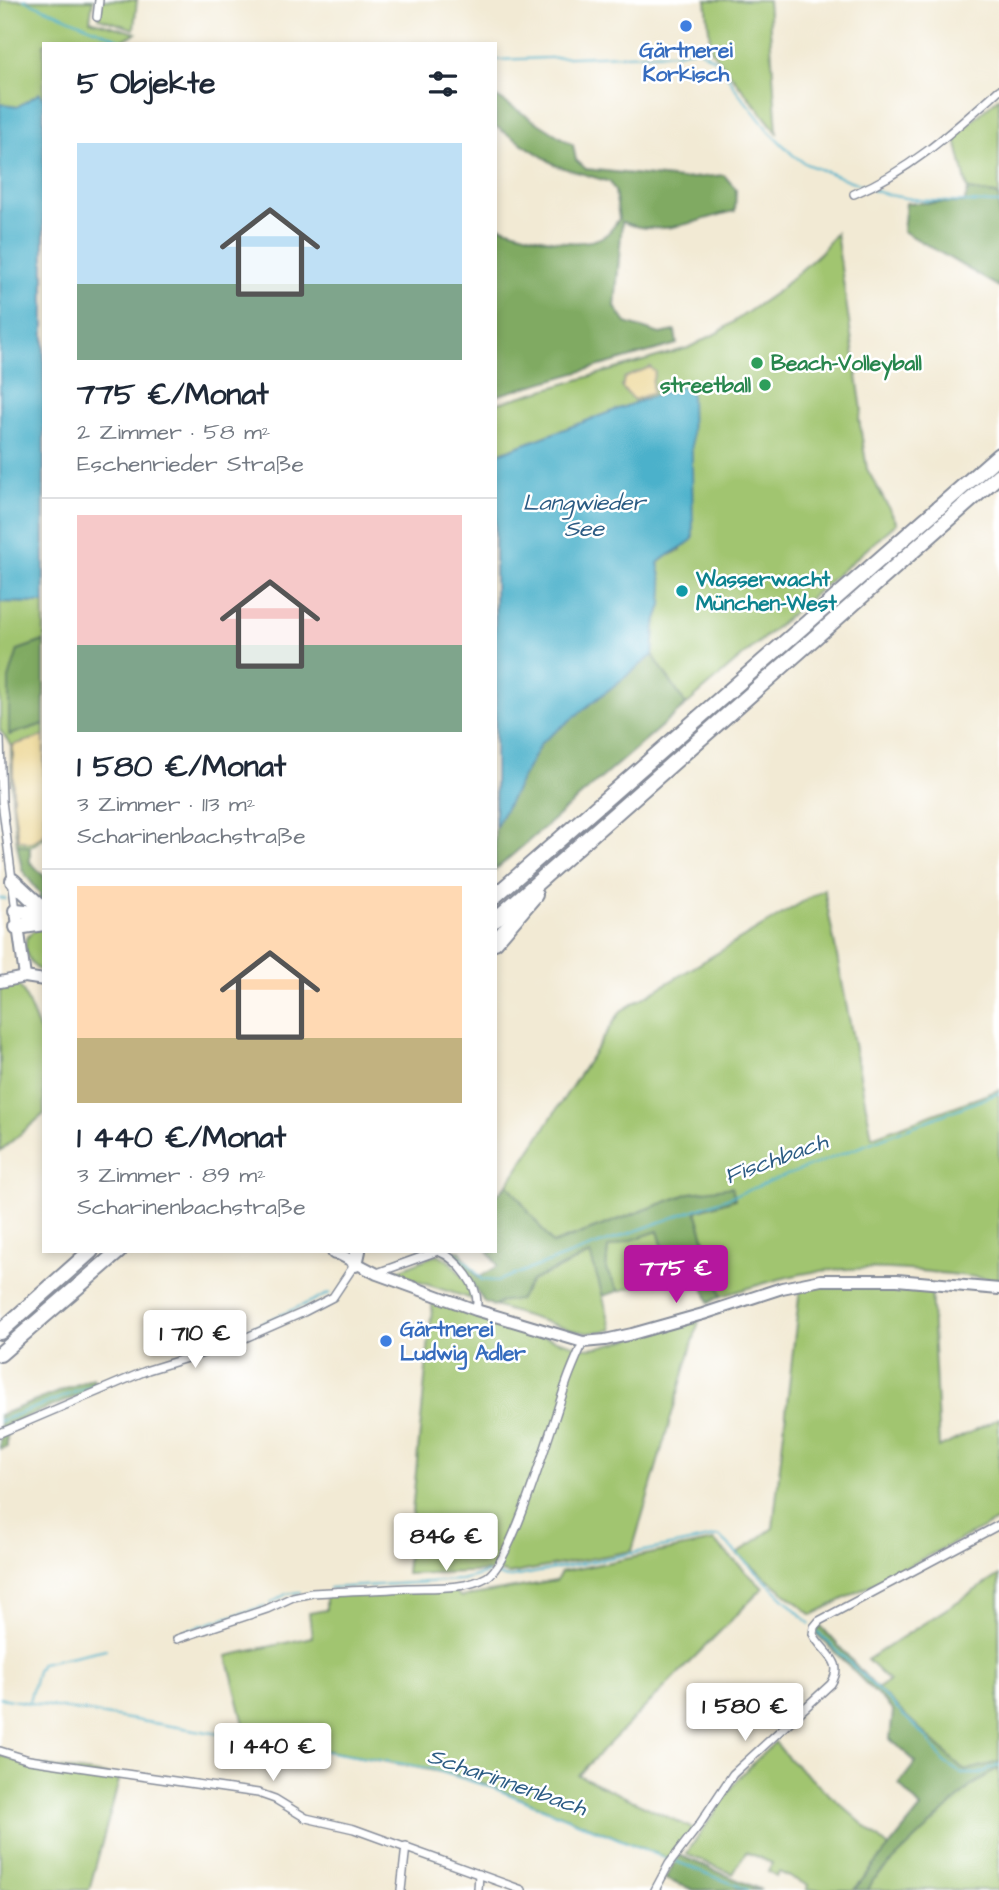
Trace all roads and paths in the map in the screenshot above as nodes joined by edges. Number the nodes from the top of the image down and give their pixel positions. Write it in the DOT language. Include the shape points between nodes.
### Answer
graph roads {
  1 [pos="99,0"];
  2 [pos="97,17"];
  3 [pos="999,90"];
  4 [pos="858,192"];
  5 [pos="999,455"];
  6 [pos="999,475"];
  7 [pos="0,739"];
  8 [pos="1,760"];
  9 [pos="585,841"];
  10 [pos="13,881"];
  11 [pos="497,894"];
  12 [pos="42,910"];
  13 [pos="16,911"];
  14 [pos="42,912"];
  15 [pos="497,918"];
  16 [pos="42,923"];
  17 [pos="18,927"];
  18 [pos="497,940"];
  19 [pos="25,977"];
  20 [pos="42,980"];
  21 [pos="0,982"];
  22 [pos="89,1253"];
  23 [pos="117,1253"];
  24 [pos="338,1253"];
  25 [pos="432,1253"];
  26 [pos="443,1253"];
  27 [pos="356,1258"];
  28 [pos="377,1273"];
  29 [pos="999,1289"];
  30 [pos="475,1310"];
  31 [pos="0,1332"];
  32 [pos="583,1342"];
  33 [pos="0,1354"];
  34 [pos="0,1433"];
  35 [pos="999,1525"];
  36 [pos="177,1639"];
  37 [pos="0,1751"];
  38 [pos="406,1846"];
  39 [pos="479,1874"];
  40 [pos="401,1890"];
  41 [pos="478,1890"];
  42 [pos="522,1890"];
  43 [pos="655,1890"];
  1 -- 2 [label="street"];
  3 -- 4 [label="street" via="937,146"];
  5 -- 11 [label="highway"];
  6 -- 9 [label="highway"];
  7 -- 8 [label="street"];
  8 -- 10 [label="street"];
  9 -- 15 [label="highway"];
  9 -- 18 [label="highway"];
  10 -- 12 [label="highway"];
  10 -- 13 [label="street"];
  13 -- 14 [label="highway"];
  13 -- 17 [label="street"];
  16 -- 17 [label="highway"];
  17 -- 19 [label="street"];
  19 -- 20 [label="street"];
  19 -- 21 [label="street"];
  22 -- 31 [label="highway"];
  23 -- 33 [label="highway"];
  24 -- 27 [label="street"];
  25 -- 28 [label="street"];
  26 -- 30 [label="street" via="464,1271 476,1294"];
  27 -- 28 [label="street"];
  27 -- 34 [label="street" via="333,1297 304,1312 229,1345 148,1370"];
  28 -- 30 [label="street"];
  29 -- 32 [label="street" via="897,1280 821,1280 632,1334"];
  30 -- 32 [label="street"];
  32 -- 36 [label="street" via="506,1552 489,1576 449,1587 312,1592"];
  35 -- 43 [label="street" via="819,1621 813,1634 834,1661 836,1676 733,1774"];
  37 -- 38 [label="street" via="29,1760 258,1793 306,1818"];
  38 -- 39 [label="street"];
  38 -- 40 [label="street"];
  39 -- 41 [label="street"];
  39 -- 42 [label="street"];
}
